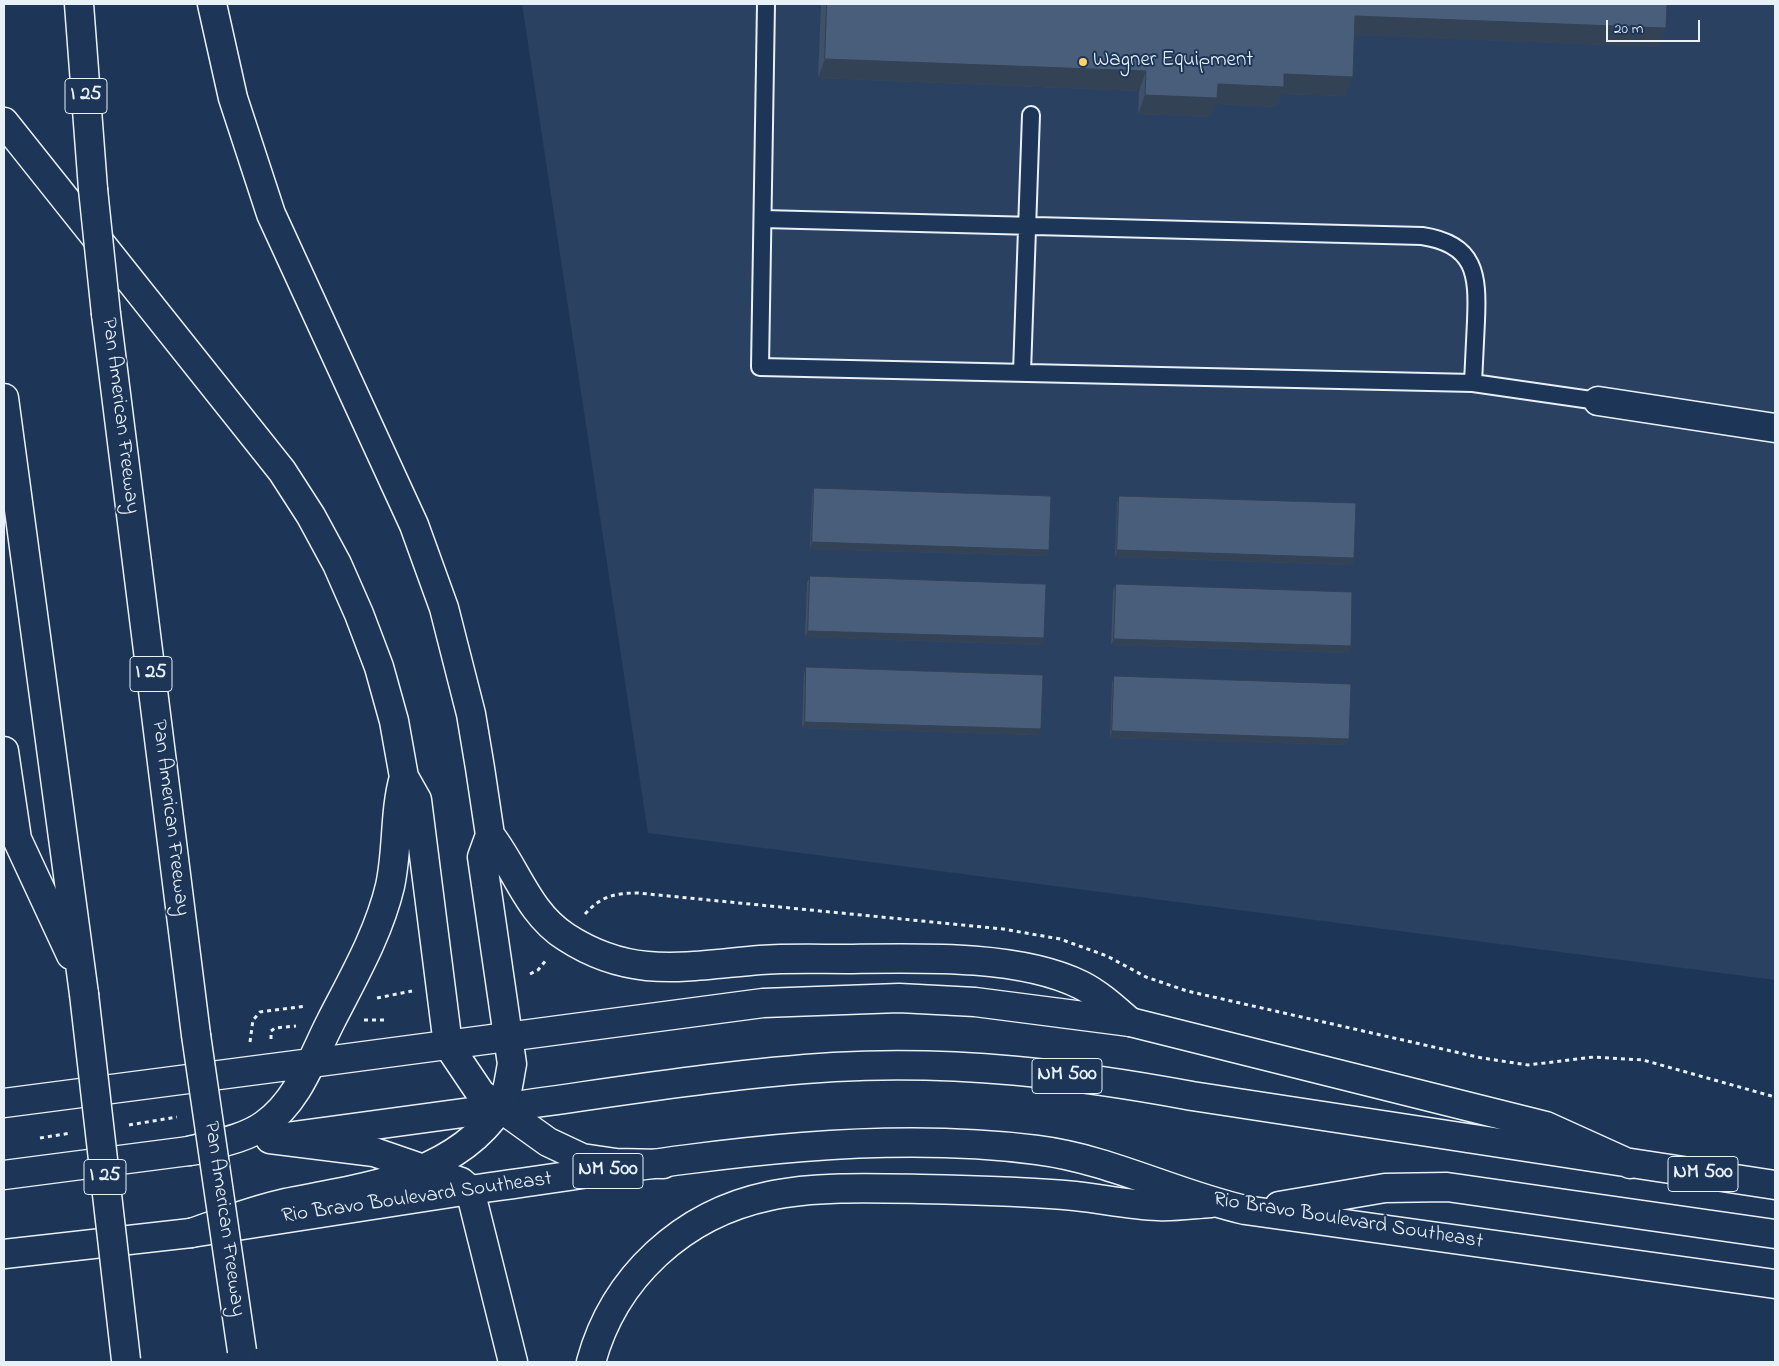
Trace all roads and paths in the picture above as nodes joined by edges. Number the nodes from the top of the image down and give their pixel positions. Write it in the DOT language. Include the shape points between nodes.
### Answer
graph roads {
  1 [pos="79,4"];
  2 [pos="212,4"];
  3 [pos="766,4"];
  4 [pos="1031,115"];
  5 [pos="4,122"];
  6 [pos="763,219"];
  7 [pos="1027,226"];
  8 [pos="1022,372"];
  9 [pos="1473,383"];
  10 [pos="4,398"];
  11 [pos="1598,401"];
  12 [pos="1775,428"];
  13 [pos="4,751"];
  14 [pos="404,777"];
  15 [pos="490,835"];
  16 [pos="580,919"];
  17 [pos="552,952"];
  18 [pos="522,976"];
  19 [pos="83,987"];
  20 [pos="422,990"];
  21 [pos="376,998"];
  22 [pos="315,1005"];
  23 [pos="1130,1022"];
  24 [pos="298,1025"];
  25 [pos="508,1037"];
  26 [pos="270,1045"];
  27 [pos="448,1045"];
  28 [pos="249,1049"];
  29 [pos="311,1063"];
  30 [pos="1775,1097"];
  31 [pos="4,1103"];
  32 [pos="500,1108"];
  33 [pos="270,1139"];
  34 [pos="189,1151"];
  35 [pos="663,1164"];
  36 [pos="1630,1164"];
  37 [pos="422,1168"];
  38 [pos="4,1175"];
  39 [pos="1775,1184"];
  40 [pos="470,1190"];
  41 [pos="1211,1202"];
  42 [pos="1245,1210"];
  43 [pos="191,1233"];
  44 [pos="1775,1234"];
  45 [pos="4,1254"];
  46 [pos="1775,1284"];
  47 [pos="243,1357"];
  48 [pos="126,1361"];
  49 [pos="513,1362"];
  50 [pos="591,1362"];
  1 -- 47 [label="main road, Pan American Freeway / I 25, bridge" via="106,314 196,1035"];
  2 -- 15 [label="main road" via="233,98 271,214 414,525 444,608 471,714"];
  3 -- 6 [label="lane"];
  4 -- 7 [label="lane"];
  5 -- 14 [label="main road" via="282,471 311,516 344,580 375,658 394,721"];
  6 -- 7 [label="lane"];
  6 -- 8 [label="lane" via="760,367"];
  7 -- 8 [label="lane"];
  7 -- 9 [label="lane" via="1437,238 1461,252 1477,284"];
  8 -- 9 [label="lane"];
  9 -- 11 [label="lane"];
  10 -- 19 [label="main road, I 25"];
  11 -- 12 [label="main road"];
  13 -- 19 [label="main road" via="17,839"];
  14 -- 27 [label="main road" via="417,800"];
  14 -- 29 [label="main road" via="397,801 395,859 382,913"];
  15 -- 23 [label="main road" via="527,897 543,916 565,936 602,956 625,963 672,969 762,960 976,960 1043,971 1082,985"];
  15 -- 25 [label="main road" via="482,857"];
  16 -- 30 [label="path" via="606,896 638,893 1003,929 1060,939 1107,956 1146,977 1187,990 1482,1058 1528,1065 1594,1057 1643,1060"];
  17 -- 18 [label="path" via="538,970"];
  19 -- 48 [label="main road, I 25, bridge"];
  20 -- 21 [label="path"];
  22 -- 28 [label="path" via="260,1012 253,1020"];
  23 -- 25 [label="main road" via="975,1002 899,998 763,1003"];
  23 -- 36 [label="main road" via="1546,1126"];
  24 -- 26 [label="path" via="275,1028 271,1031"];
  25 -- 27 [label="main road"];
  25 -- 32 [label="main road" via="512,1064"];
  27 -- 29 [label="main road"];
  27 -- 32 [label="main road" via="481,1094"];
  29 -- 31 [label="main road"];
  29 -- 34 [label="main road" via="299,1088 264,1126"];
  32 -- 33 [label="main road, NM 500"];
  32 -- 35 [label="main road" via="548,1142 582,1158"];
  32 -- 36 [label="main road, NM 500" via="773,1072 845,1067 973,1067 1119,1083"];
  32 -- 37 [label="main road" via="466,1142 443,1159"];
  33 -- 34 [label="main road, NM 500"];
  33 -- 37 [label="main road" via="374,1152"];
  34 -- 38 [label="main road, NM 500"];
  35 -- 40 [label="main road, Rio Bravo Boulevard Southeast / NM 500"];
  35 -- 41 [label="main road, Rio Bravo Boulevard Southeast / NM 500" via="840,1145 968,1144 1038,1150 1097,1163"];
  36 -- 39 [label="main road, NM 500"];
  37 -- 40 [label="main road" via="461,1182"];
  37 -- 43 [label="main road" via="398,1179 352,1192 247,1213"];
  40 -- 43 [label="main road, Rio Bravo Boulevard Southeast / NM 500"];
  40 -- 49 [label="main road"];
  41 -- 42 [label="main road, Rio Bravo Boulevard Southeast / NM 500"];
  41 -- 50 [label="main road" via="1159,1206 1074,1196 895,1188 803,1191 763,1197 710,1216 657,1252 618,1299"];
  42 -- 44 [label="main road" via="1385,1188 1447,1187"];
  42 -- 46 [label="main road, Rio Bravo Boulevard Southeast / NM 500"];
  43 -- 45 [label="main road, Rio Bravo Boulevard Southeast / NM 500"];
}
